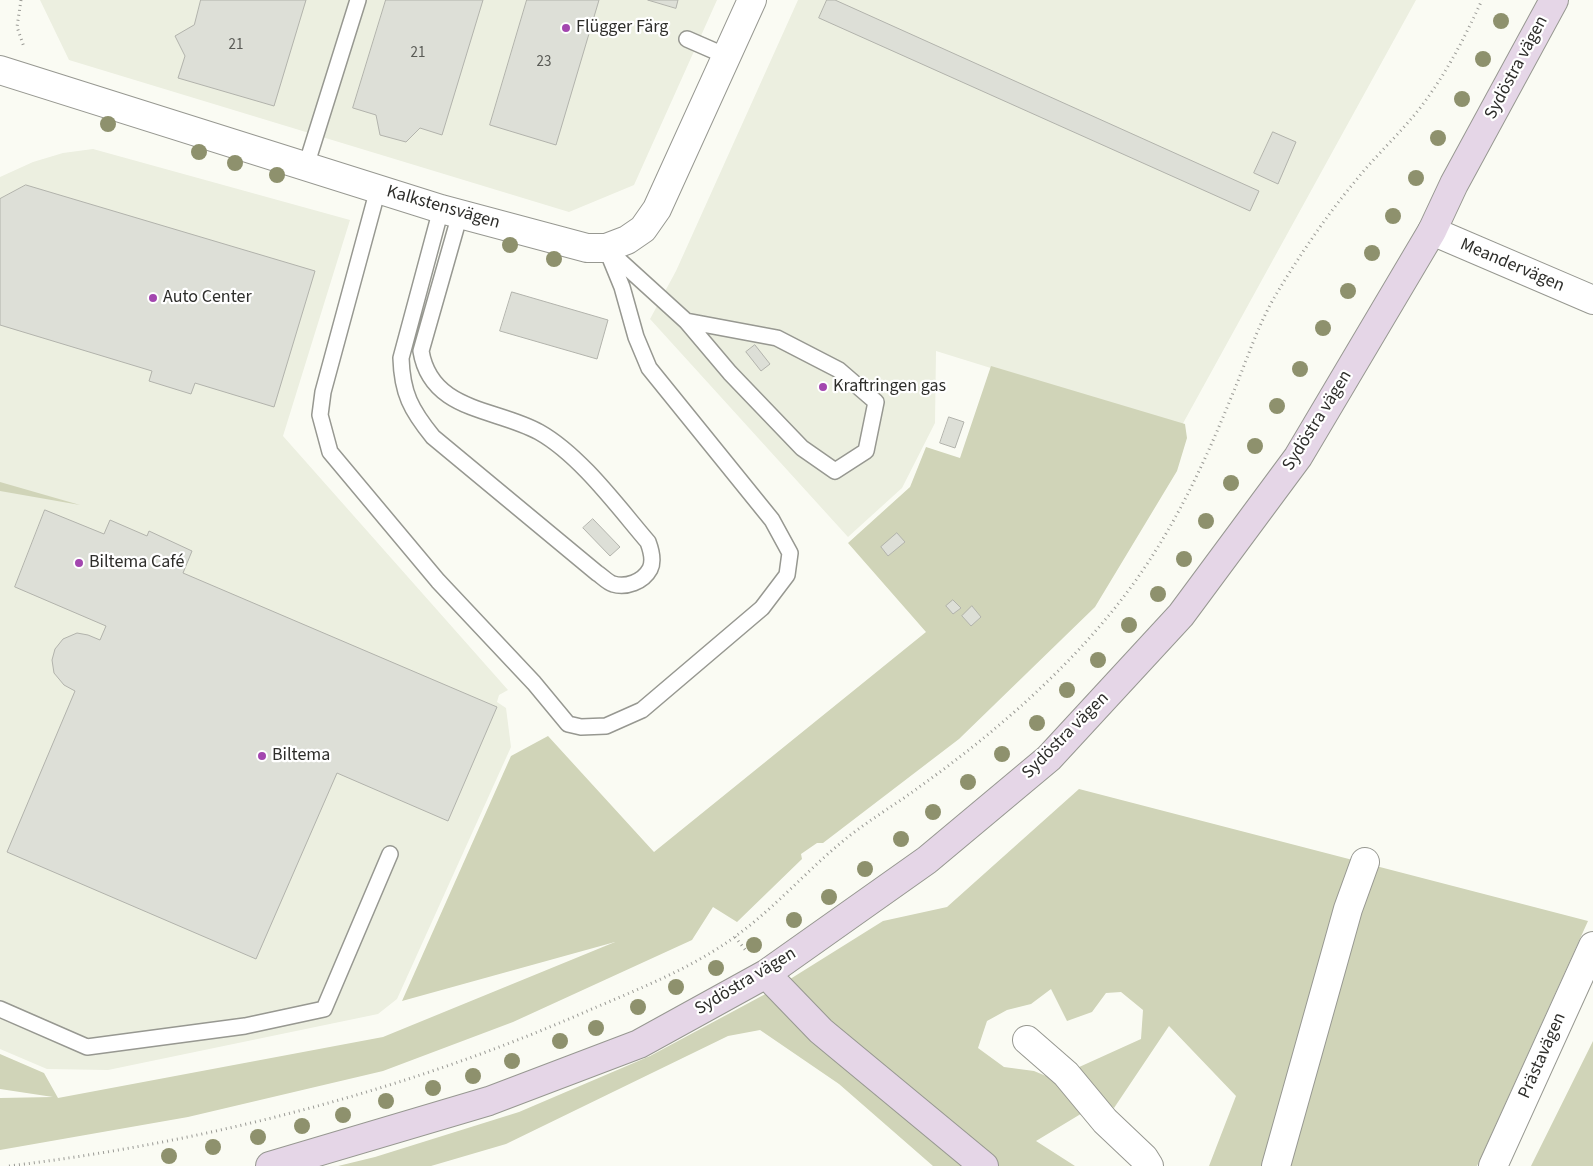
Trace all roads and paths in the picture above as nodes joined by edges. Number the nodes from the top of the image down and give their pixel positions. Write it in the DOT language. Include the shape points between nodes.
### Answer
graph roads {
  1 [pos="358,0"];
  2 [pos="752,0"];
  3 [pos="1482,0"];
  4 [pos="1554,0"];
  5 [pos="687,39"];
  6 [pos="726,56"];
  7 [pos="0,70"];
  8 [pos="306,166"];
  9 [pos="378,189"];
  10 [pos="450,212"];
  11 [pos="1432,231"];
  12 [pos="606,248"];
  13 [pos="1593,300"];
  14 [pos="686,321"];
  15 [pos="390,854"];
  16 [pos="1365,862"];
  17 [pos="1593,946"];
  18 [pos="766,974"];
  19 [pos="0,1009"];
  20 [pos="1027,1040"];
  21 [pos="9,1166"];
  22 [pos="270,1166"];
  23 [pos="984,1166"];
  24 [pos="1149,1166"];
  25 [pos="1276,1166"];
  26 [pos="1493,1166"];
  1 -- 8 [label="lane"];
  2 -- 6 [label="street, Kalkstensvägen"];
  3 -- 21 [label="path" via="1459,49 1421,106 1358,178 1310,240 1270,304 1200,473 1169,530 1130,589 1067,662 998,724 924,784 849,836 739,934 705,956 625,995 526,1038 439,1069 252,1124 110,1152"];
  4 -- 11 [label="main road, Sydöstra vägen"];
  5 -- 6 [label="lane"];
  6 -- 12 [label="street, Kalkstensvägen" via="657,209 643,229"];
  7 -- 8 [label="street, Kalkstensvägen"];
  8 -- 9 [label="street, Kalkstensvägen"];
  9 -- 10 [label="street, Kalkstensvägen"];
  9 -- 12 [label="lane" via="323,392 320,415 330,452 438,581 568,724 581,727 606,726 642,710 762,608 787,575 790,553 772,520 649,368"];
  10 -- 10 [label="lane" via="401,358 401,378 416,417 433,437 597,573 612,584 628,586 640,580 650,569 652,555 648,542 583,467 539,432 453,398 433,383 424,366 421,351"];
  10 -- 12 [label="street, Kalkstensvägen" via="587,248"];
  11 -- 13 [label="street, Meandervägen"];
  11 -- 18 [label="main road, Sydöstra vägen" via="1298,457 1181,615 1049,758 928,860"];
  12 -- 14 [label="lane"];
  14 -- 14 [label="lane" via="802,448 835,471 866,451 876,402 839,370 777,338"];
  15 -- 19 [label="lane" via="324,1009 244,1026 87,1047"];
  16 -- 25 [label="street" via="1348,909"];
  17 -- 26 [label="street, Prästavägen"];
  18 -- 22 [label="main road, Sydöstra vägen" via="629,1048 490,1101"];
  18 -- 23 [label="main road" via="820,1031"];
  20 -- 24 [label="street" via="1066,1074"];
}
